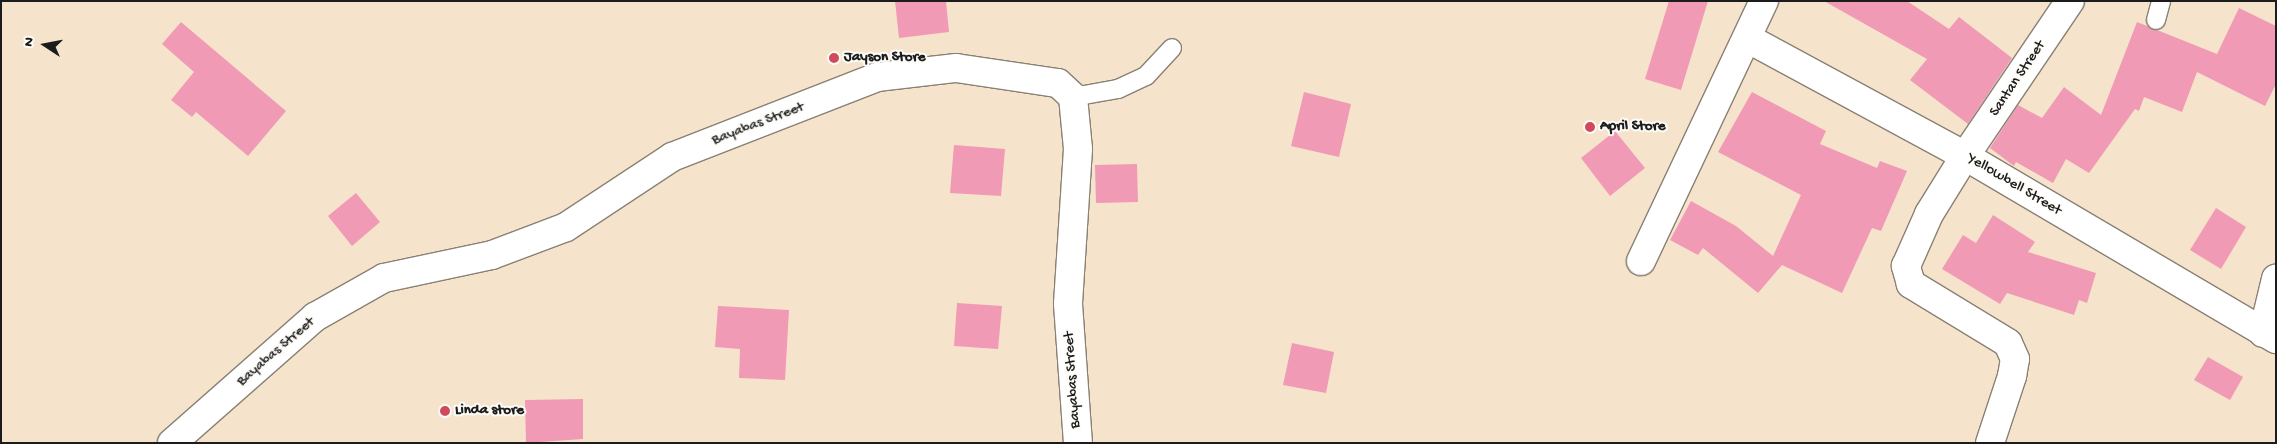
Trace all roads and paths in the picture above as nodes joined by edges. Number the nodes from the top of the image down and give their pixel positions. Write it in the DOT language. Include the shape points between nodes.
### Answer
graph roads {
  1 [pos="1764,1"];
  2 [pos="2070,1"];
  3 [pos="2161,1"];
  4 [pos="2156,20"];
  5 [pos="1747,38"];
  6 [pos="1172,48"];
  7 [pos="1073,97"];
  8 [pos="1965,156"];
  9 [pos="1641,261"];
  10 [pos="2276,279"];
  11 [pos="2270,336"];
  12 [pos="172,443"];
  13 [pos="1078,443"];
  14 [pos="1990,443"];
  1 -- 5 [label="street"];
  2 -- 8 [label="street, Santan Street"];
  3 -- 4 [label="lane"];
  5 -- 8 [label="street, Yellowbell Street"];
  5 -- 9 [label="street"];
  6 -- 7 [label="lane" via="1146,76 1118,89"];
  7 -- 12 [label="street, Bayabas Street" via="1058,83 956,68 877,77 672,157 566,227 492,255 384,278 315,317"];
  7 -- 13 [label="street, Bayabas Street" via="1078,149 1068,304"];
  8 -- 11 [label="street, Yellowbell Street"];
  8 -- 14 [label="street, Santan Street" via="1929,214 1906,266 1910,284 2008,343 2015,359 2012,376"];
  10 -- 11 [label="street"];
}
